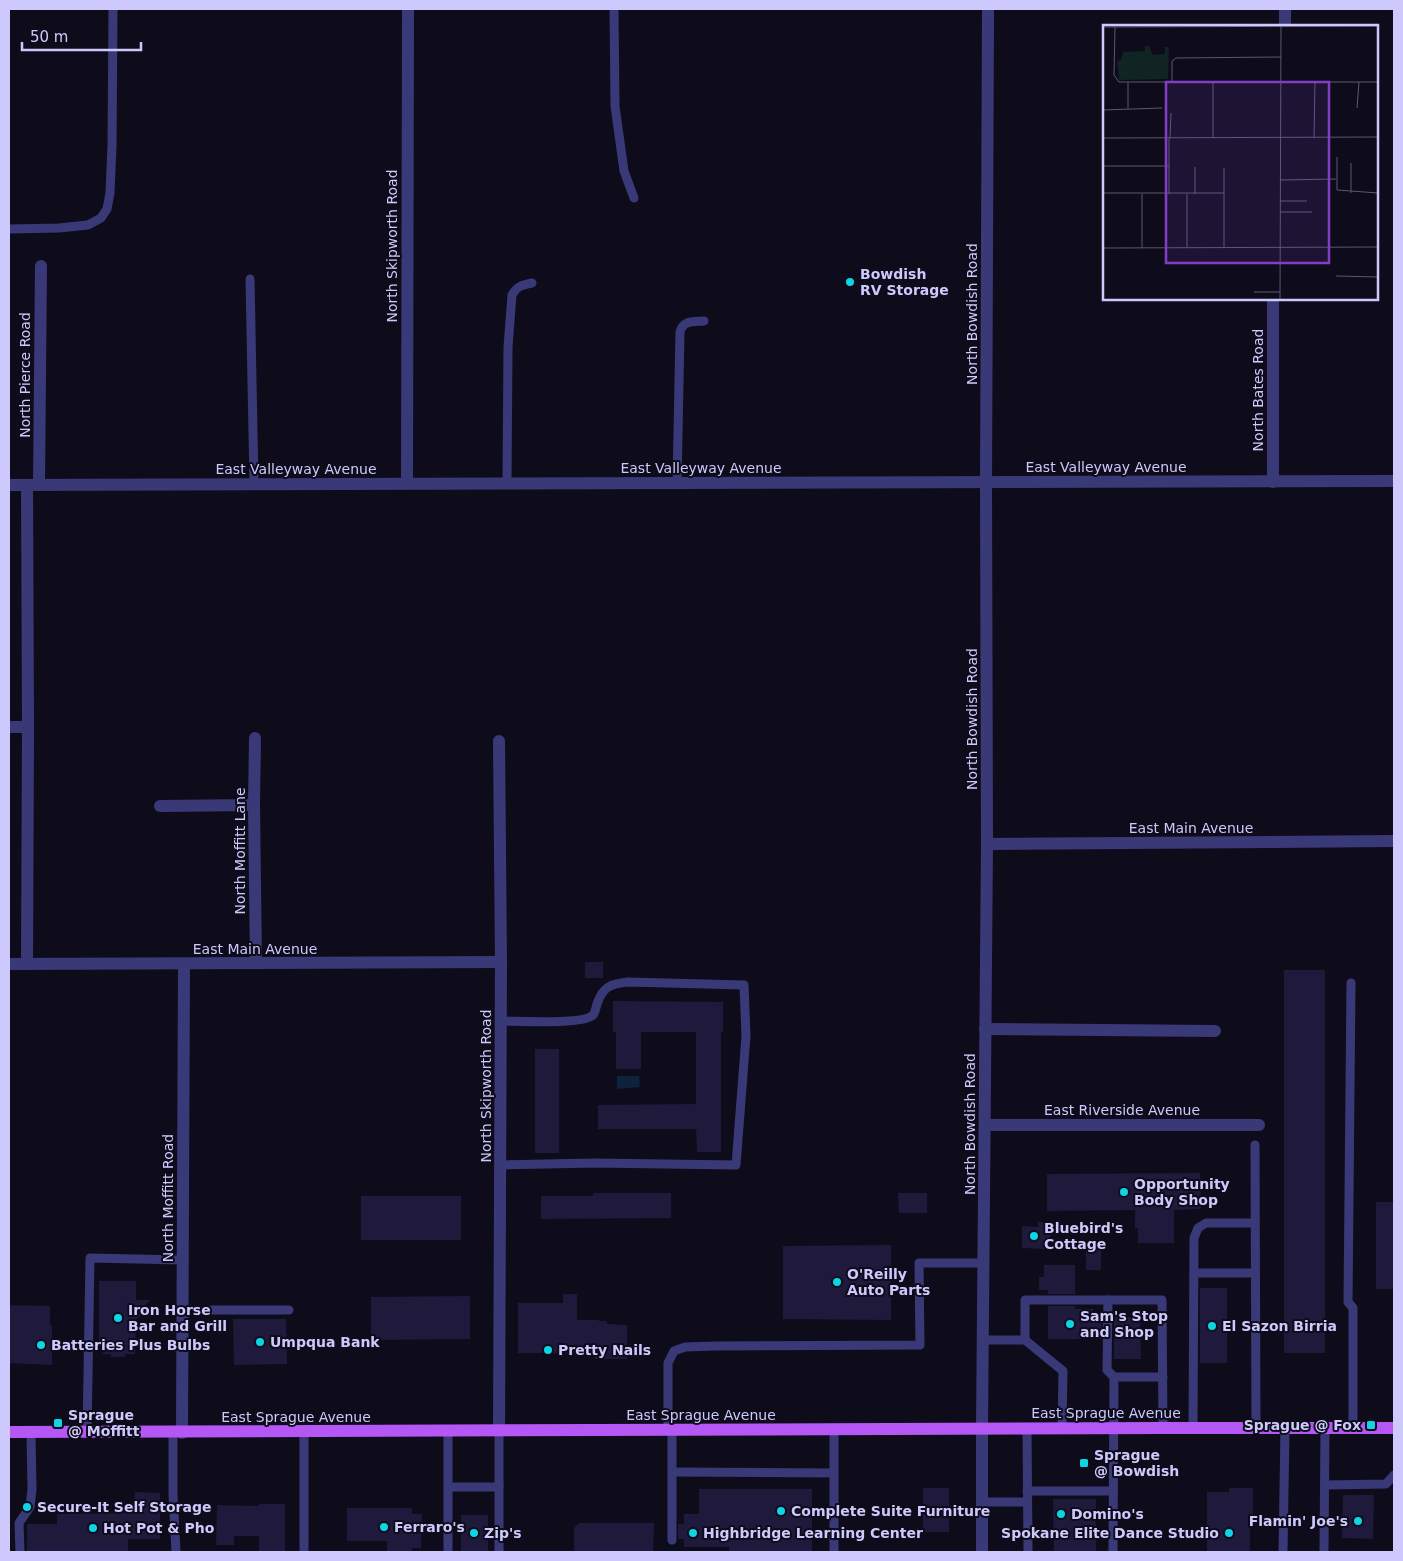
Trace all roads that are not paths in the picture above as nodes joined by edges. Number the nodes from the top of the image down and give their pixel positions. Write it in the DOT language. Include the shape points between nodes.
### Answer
graph roads {
  1 [pos="113,9"];
  2 [pos="408,9"];
  3 [pos="614,9"];
  4 [pos="988,9"];
  5 [pos="1285,9"];
  6 [pos="1285,25"];
  7 [pos="634,198"];
  8 [pos="9,230"];
  9 [pos="41,266"];
  10 [pos="250,280"];
  11 [pos="532,283"];
  12 [pos="1273,300"];
  13 [pos="704,321"];
  14 [pos="1394,481"];
  15 [pos="1273,482"];
  16 [pos="407,483"];
  17 [pos="507,483"];
  18 [pos="677,483"];
  19 [pos="986,483"];
  20 [pos="254,484"];
  21 [pos="9,485"];
  22 [pos="33,485"];
  23 [pos="9,726"];
  24 [pos="28,727"];
  25 [pos="256,738"];
  26 [pos="499,741"];
  27 [pos="254,805"];
  28 [pos="160,806"];
  29 [pos="1394,841"];
  30 [pos="987,844"];
  31 [pos="501,962"];
  32 [pos="256,963"];
  33 [pos="9,964"];
  34 [pos="27,964"];
  35 [pos="184,964"];
  36 [pos="1351,983"];
  37 [pos="501,1021"];
  38 [pos="985,1029"];
  39 [pos="1215,1031"];
  40 [pos="985,1125"];
  41 [pos="1259,1125"];
  42 [pos="1255,1145"];
  43 [pos="500,1165"];
  44 [pos="1255,1223"];
  45 [pos="183,1260"];
  46 [pos="984,1264"];
  47 [pos="1194,1273"];
  48 [pos="1255,1274"];
  49 [pos="1108,1300"];
  50 [pos="212,1310"];
  51 [pos="289,1310"];
  52 [pos="983,1340"];
  53 [pos="1025,1340"];
  54 [pos="1114,1377"];
  55 [pos="1162,1377"];
  56 [pos="1114,1428"];
  57 [pos="1163,1428"];
  58 [pos="1193,1428"];
  59 [pos="1256,1428"];
  60 [pos="1285,1428"];
  61 [pos="1325,1428"];
  62 [pos="1353,1428"];
  63 [pos="1394,1428"];
  64 [pos="1026,1429"];
  65 [pos="1062,1429"];
  66 [pos="670,1430"];
  67 [pos="834,1430"];
  68 [pos="982,1430"];
  69 [pos="448,1431"];
  70 [pos="499,1431"];
  71 [pos="9,1432"];
  72 [pos="31,1432"];
  73 [pos="304,1432"];
  74 [pos="88,1433"];
  75 [pos="177,1433"];
  76 [pos="672,1472"];
  77 [pos="834,1473"];
  78 [pos="1394,1475"];
  79 [pos="1325,1485"];
  80 [pos="448,1487"];
  81 [pos="499,1487"];
  82 [pos="1027,1491"];
  83 [pos="1113,1491"];
  84 [pos="982,1502"];
  85 [pos="1027,1502"];
  86 [pos="448,1518"];
  87 [pos="498,1518"];
  88 [pos="672,1540"];
  89 [pos="20,1552"];
  90 [pos="176,1552"];
  91 [pos="304,1552"];
  92 [pos="448,1552"];
  93 [pos="453,1552"];
  94 [pos="493,1552"];
  95 [pos="499,1552"];
  96 [pos="834,1552"];
  97 [pos="982,1552"];
  98 [pos="1028,1552"];
  99 [pos="1113,1552"];
  100 [pos="1283,1552"];
  101 [pos="1324,1552"];
  1 -- 8 [label="lane" via="112,146 107,209 101,218 88,225"];
  2 -- 16 [label="street, North Skipworth Road"];
  3 -- 7 [label="lane" via="615,106 624,172"];
  4 -- 19 [label="street, North Bowdish Road"];
  5 -- 6 [label="street"];
  9 -- 22 [label="street, North Pierce Road"];
  10 -- 20 [label="lane"];
  11 -- 17 [label="lane" via="519,285 512,295 508,348"];
  12 -- 15 [label="street, North Bates Road"];
  13 -- 18 [label="lane" via="688,322 680,332"];
  14 -- 15 [label="street, East Valleyway Avenue"];
  15 -- 19 [label="street, East Valleyway Avenue"];
  16 -- 17 [label="street, East Valleyway Avenue"];
  16 -- 20 [label="street, East Valleyway Avenue"];
  17 -- 18 [label="street, East Valleyway Avenue"];
  18 -- 19 [label="street, East Valleyway Avenue"];
  19 -- 30 [label="street, North Bowdish Road"];
  20 -- 22 [label="street, East Valleyway Avenue"];
  21 -- 22 [label="street, East Valleyway Avenue"];
  22 -- 24 [label="street, North Pierce Road"];
  23 -- 24 [label="street"];
  24 -- 34 [label="street, North Pierce Road"];
  25 -- 27 [label="street, North Moffitt Lane"];
  26 -- 31 [label="street, North Skipworth Road"];
  27 -- 28 [label="street"];
  27 -- 32 [label="street, North Moffitt Lane"];
  29 -- 30 [label="street, East Main Avenue"];
  30 -- 38 [label="street, North Bowdish Road"];
  31 -- 32 [label="street, East Main Avenue"];
  31 -- 37 [label="street, North Skipworth Road"];
  32 -- 35 [label="street, East Main Avenue"];
  33 -- 34 [label="street, East Main Avenue"];
  34 -- 35 [label="street, East Main Avenue"];
  35 -- 45 [label="street, North Moffitt Road"];
  36 -- 62 [label="lane" via="1348,1302 1353,1308"];
  37 -- 43 [label="street, North Skipworth Road"];
  37 -- 43 [label="lane" via="586,1019 593,1015 604,989 615,983 744,985 746,1036 736,1165"];
  38 -- 39 [label="street"];
  38 -- 40 [label="street, North Bowdish Road"];
  40 -- 41 [label="street, East Riverside Avenue"];
  40 -- 46 [label="street, North Bowdish Road"];
  42 -- 44 [label="lane"];
  43 -- 70 [label="street, North Skipworth Road"];
  44 -- 47 [label="lane" via="1206,1223 1198,1228 1194,1238"];
  44 -- 48 [label="lane"];
  45 -- 74 [label="lane" via="90,1258"];
  45 -- 75 [label="street, North Moffitt Road"];
  46 -- 52 [label="street, North Bowdish Road"];
  46 -- 66 [label="lane" via="919,1263 920,1345 705,1346 685,1347 674,1352 668,1363"];
  47 -- 48 [label="lane"];
  47 -- 58 [label="lane"];
  48 -- 59 [label="lane"];
  49 -- 53 [label="lane" via="1025,1300"];
  49 -- 54 [label="lane" via="1107,1370"];
  49 -- 55 [label="lane" via="1162,1300"];
  50 -- 51 [label="lane"];
  52 -- 53 [label="lane"];
  52 -- 68 [label="street, North Bowdish Road"];
  53 -- 65 [label="lane" via="1063,1371"];
  54 -- 55 [label="lane"];
  54 -- 56 [label="lane"];
  55 -- 57 [label="lane"];
  56 -- 57 [label="main road, East Sprague Avenue"];
  56 -- 65 [label="main road, East Sprague Avenue"];
  56 -- 83 [label="lane"];
  57 -- 58 [label="main road, East Sprague Avenue"];
  58 -- 59 [label="main road, East Sprague Avenue"];
  59 -- 60 [label="main road, East Sprague Avenue"];
  60 -- 61 [label="main road, East Sprague Avenue"];
  60 -- 100 [label="lane"];
  61 -- 62 [label="main road, East Sprague Avenue"];
  61 -- 79 [label="lane"];
  62 -- 63 [label="main road, East Sprague Avenue"];
  64 -- 65 [label="main road, East Sprague Avenue"];
  64 -- 68 [label="main road, East Sprague Avenue"];
  64 -- 82 [label="lane"];
  66 -- 67 [label="main road, East Sprague Avenue"];
  66 -- 70 [label="main road, East Sprague Avenue"];
  66 -- 76 [label="lane"];
  67 -- 68 [label="main road, East Sprague Avenue"];
  67 -- 77 [label="lane"];
  68 -- 84 [label="street, North Bowdish Road"];
  69 -- 70 [label="main road, East Sprague Avenue"];
  69 -- 73 [label="main road, East Sprague Avenue"];
  69 -- 80 [label="lane"];
  70 -- 81 [label="lane"];
  71 -- 72 [label="main road, East Sprague Avenue"];
  72 -- 74 [label="main road, East Sprague Avenue"];
  72 -- 89 [label="lane" via="32,1489 30,1508 20,1523"];
  73 -- 75 [label="main road, East Sprague Avenue"];
  73 -- 91 [label="lane"];
  74 -- 75 [label="main road, East Sprague Avenue"];
  75 -- 90 [label="lane" via="172,1494"];
  76 -- 77 [label="lane"];
  76 -- 88 [label="lane"];
  77 -- 96 [label="lane"];
  78 -- 79 [label="lane" via="1386,1484"];
  79 -- 101 [label="lane"];
  80 -- 81 [label="lane"];
  80 -- 86 [label="lane"];
  81 -- 87 [label="lane"];
  82 -- 83 [label="lane"];
  82 -- 85 [label="lane"];
  83 -- 99 [label="lane"];
  84 -- 85 [label="lane"];
  84 -- 97 [label="street, North Bowdish Road"];
  85 -- 98 [label="lane"];
  86 -- 92 [label="lane"];
  86 -- 93 [label="lane" via="453,1529"];
  87 -- 94 [label="lane" via="493,1524"];
  87 -- 95 [label="lane"];
}
